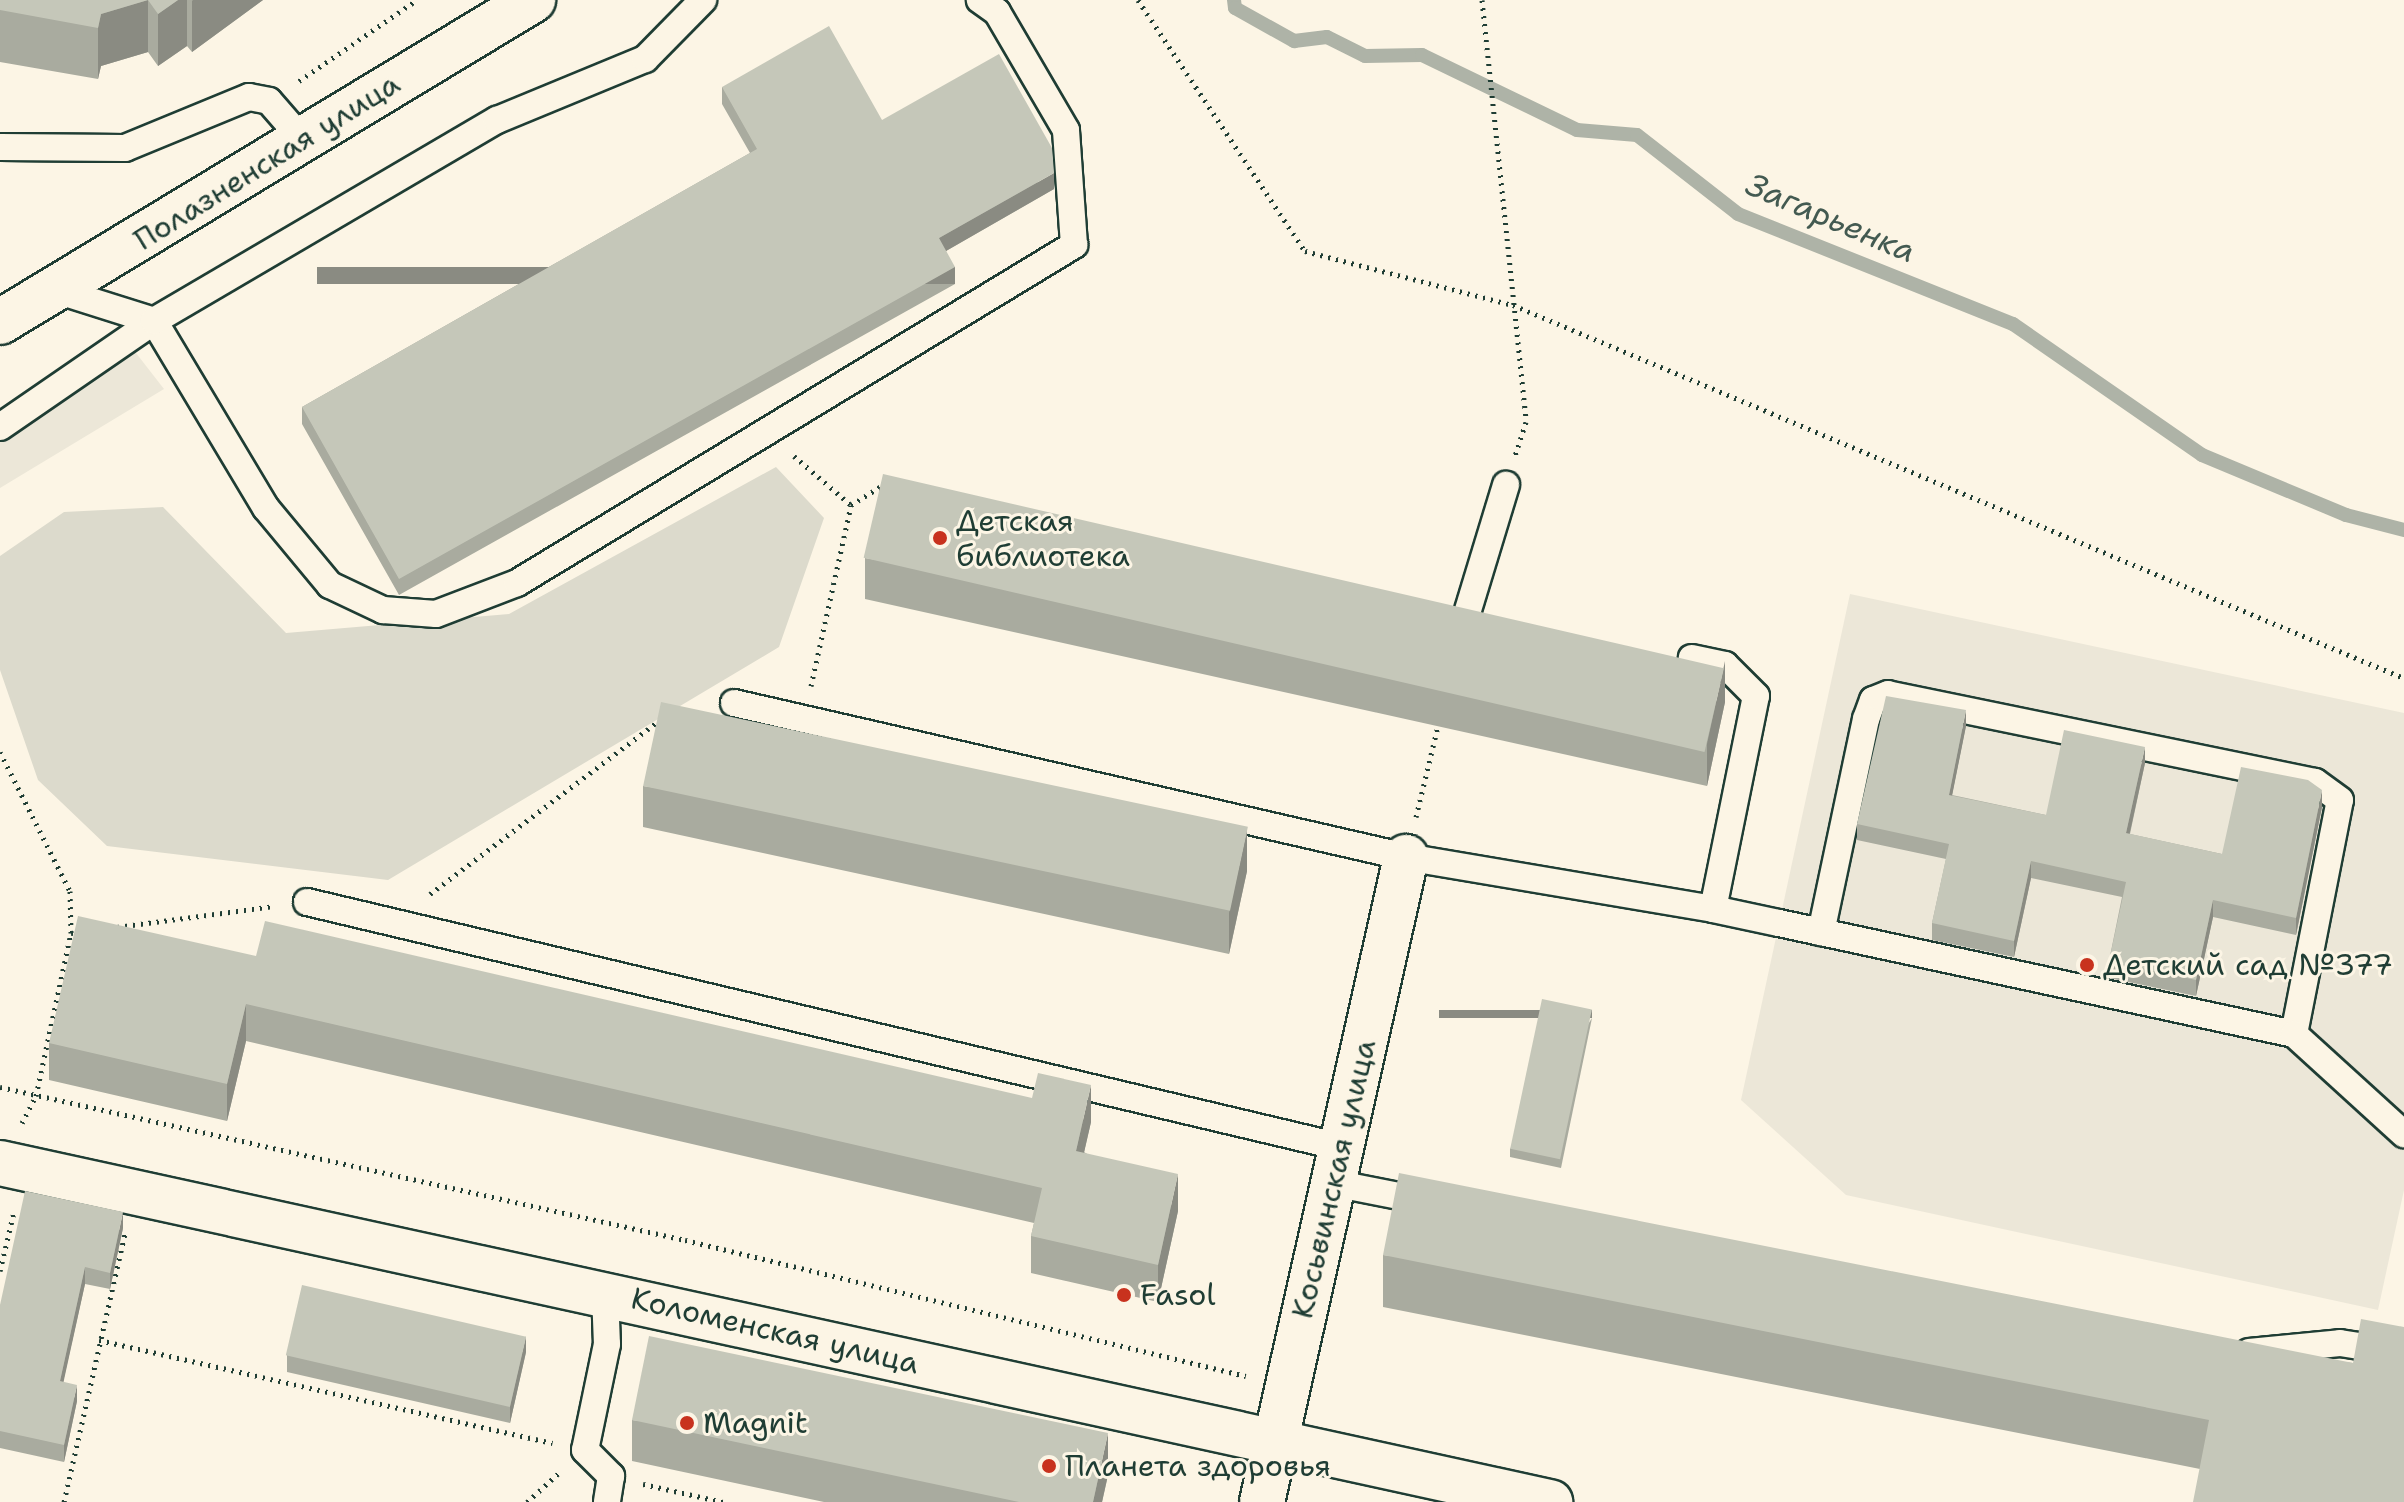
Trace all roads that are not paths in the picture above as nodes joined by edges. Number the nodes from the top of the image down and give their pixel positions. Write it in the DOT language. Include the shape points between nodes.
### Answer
graph roads {
  1 [pos="533,0"];
  2 [pos="703,0"];
  3 [pos="980,0"];
  4 [pos="302,139"];
  5 [pos="0,147"];
  6 [pos="59,291"];
  7 [pos="154,321"];
  8 [pos="0,322"];
  9 [pos="0,427"];
  10 [pos="1506,485"];
  11 [pos="1437,603"];
  12 [pos="1468,610"];
  13 [pos="1498,616"];
  14 [pos="1664,652"];
  15 [pos="734,703"];
  16 [pos="1406,857"];
  17 [pos="307,902"];
  18 [pos="1713,909"];
  19 [pos="1821,932"];
  20 [pos="2294,1034"];
  21 [pos="2404,1134"];
  22 [pos="1,1163"];
  23 [pos="1337,1165"];
  24 [pos="1458,1207"];
  25 [pos="605,1293"];
  26 [pos="2404,1353"];
  27 [pos="2223,1355"];
  28 [pos="1275,1443"];
  29 [pos="609,1489"];
  30 [pos="1262,1502"];
  31 [pos="1550,1502"];
  1 -- 4 [label="street, Полазненская улица"];
  2 -- 7 [label="lane" via="645,59 497,120"];
  3 -- 7 [label="lane" via="997,12 1066,130 1074,245 517,583 436,614 383,610 330,585 266,508"];
  4 -- 5 [label="lane" via="269,101 249,97 125,148"];
  4 -- 6 [label="street, Полазненская улица"];
  6 -- 7 [label="lane"];
  6 -- 8 [label="street, Полазненская улица"];
  7 -- 9 [label="lane"];
  10 -- 12 [label="lane"];
  11 -- 12 [label="lane"];
  12 -- 13 [label="lane"];
  14 -- 18 [label="lane" via="1725,665 1756,696"];
  15 -- 16 [label="lane"];
  16 -- 18 [label="lane"];
  16 -- 23 [label="street, Косьвинская улица"];
  17 -- 23 [label="lane" via="398,919"];
  18 -- 19 [label="lane"];
  19 -- 20 [label="lane"];
  19 -- 20 [label="lane" via="1866,719 1873,700 1888,694 2315,782 2340,800 2340,824"];
  20 -- 21 [label="lane"];
  22 -- 25 [label="street, Коломенская улица"];
  23 -- 24 [label="lane"];
  23 -- 28 [label="street, Косьвинская улица"];
  25 -- 28 [label="street, Коломенская улица"];
  25 -- 29 [label="lane" via="607,1344 585,1450"];
  26 -- 27 [label="lane" via="2340,1343"];
  28 -- 30 [label="street, Косьвинская улица"];
  28 -- 31 [label="street, Коломенская улица"];
}
